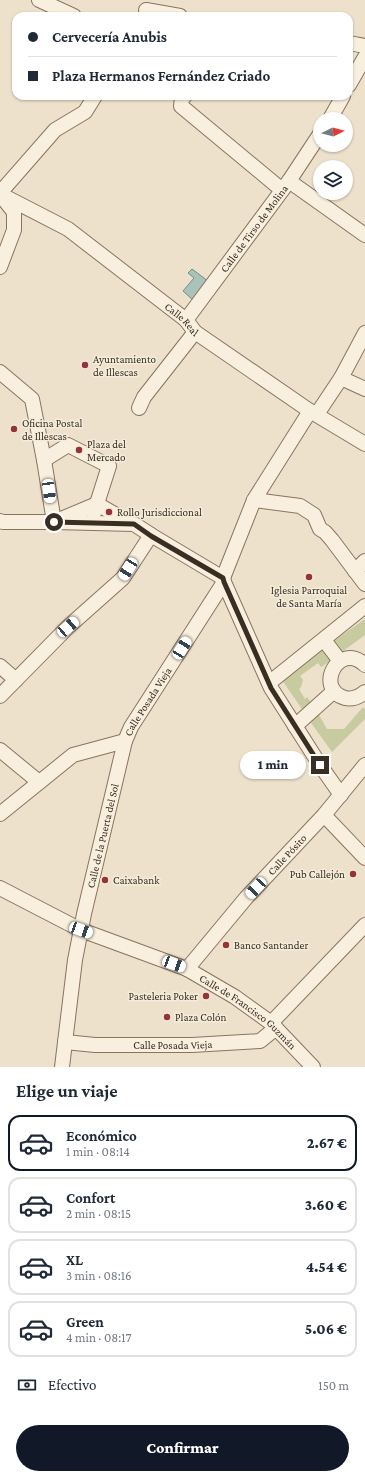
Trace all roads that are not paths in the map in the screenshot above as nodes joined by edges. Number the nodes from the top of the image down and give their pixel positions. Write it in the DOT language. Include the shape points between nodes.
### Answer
graph roads {
  1 [pos="39,0"];
  2 [pos="146,9"];
  3 [pos="65,12"];
  4 [pos="161,12"];
  5 [pos="353,44"];
  6 [pos="365,47"];
  7 [pos="353,48"];
  8 [pos="365,57"];
  9 [pos="353,78"];
  10 [pos="92,100"];
  11 [pos="182,100"];
  12 [pos="341,100"];
  13 [pos="334,112"];
  14 [pos="313,145"];
  15 [pos="286,186"];
  16 [pos="0,194"];
  17 [pos="365,236"];
  18 [pos="0,267"];
  19 [pos="186,320"];
  20 [pos="195,332"];
  21 [pos="365,333"];
  22 [pos="0,372"];
  23 [pos="341,378"];
  24 [pos="365,389"];
  25 [pos="139,408"];
  26 [pos="314,413"];
  27 [pos="365,444"];
  28 [pos="44,460"];
  29 [pos="254,500"];
  30 [pos="97,504"];
  31 [pos="0,521"];
  32 [pos="54,522"];
  33 [pos="91,523"];
  34 [pos="131,524"];
  35 [pos="151,536"];
  36 [pos="365,561"];
  37 [pos="355,571"];
  38 [pos="223,580"];
  39 [pos="365,584"];
  40 [pos="365,606"];
  41 [pos="324,640"];
  42 [pos="340,661"];
  43 [pos="365,665"];
  44 [pos="0,666"];
  45 [pos="16,680"];
  46 [pos="269,683"];
  47 [pos="334,691"];
  48 [pos="0,696"];
  49 [pos="363,696"];
  50 [pos="295,726"];
  51 [pos="125,741"];
  52 [pos="0,750"];
  53 [pos="365,764"];
  54 [pos="39,782"];
  55 [pos="341,795"];
  56 [pos="0,814"];
  57 [pos="324,815"];
  58 [pos="365,858"];
  59 [pos="0,888"];
  60 [pos="365,924"];
  61 [pos="81,930"];
  62 [pos="187,969"];
  63 [pos="273,1026"];
  64 [pos="65,1042"];
  65 [pos="62,1067"];
  66 [pos="313,1067"];
  1 -- 3 [label="street"];
  2 -- 4 [label="street"];
  5 -- 6 [label="street"];
  6 -- 7 [label="street"];
  8 -- 9 [label="street"];
  10 -- 16 [label="street" via="85,112 55,130"];
  11 -- 15 [label="street" via="181,106"];
  12 -- 13 [label="street"];
  14 -- 15 [label="street, Calle de Tirso de Molina"];
  15 -- 17 [label="street"];
  15 -- 19 [label="street, Calle de Tirso de Molina"];
  16 -- 18 [label="street" via="14,212 14,230"];
  16 -- 19 [label="street, Calle Real" via="68,229"];
  19 -- 20 [label="street, Calle Real"];
  20 -- 25 [label="street"];
  20 -- 26 [label="street, Calle Real"];
  21 -- 23 [label="street, Calle Posada Vieja"];
  22 -- 28 [label="street" via="32,399"];
  23 -- 24 [label="street"];
  23 -- 26 [label="street, Calle Posada Vieja"];
  26 -- 27 [label="street, Calle Real"];
  26 -- 29 [label="street, Calle Posada Vieja"];
  28 -- 30 [label="street" via="68,445 109,466"];
  28 -- 32 [label="street"];
  29 -- 37 [label="street" via="300,506 314,515 320,529"];
  29 -- 38 [label="street, Calle Posada Vieja"];
  30 -- 32 [label="street"];
  30 -- 33 [label="street"];
  30 -- 34 [label="street"];
  31 -- 32 [label="street"];
  32 -- 33 [label="street"];
  33 -- 34 [label="street"];
  34 -- 35 [label="street"];
  35 -- 38 [label="street"];
  35 -- 45 [label="street" via="123,578 68,627"];
  36 -- 37 [label="street"];
  37 -- 39 [label="street"];
  38 -- 46 [label="street"];
  38 -- 51 [label="street, Calle Posada Vieja" via="131,727"];
  40 -- 41 [label="street"];
  41 -- 42 [label="street"];
  41 -- 46 [label="street"];
  42 -- 43 [label="street" via="351,658"];
  42 -- 47 [label="street" via="331,675"];
  44 -- 45 [label="street"];
  45 -- 48 [label="street"];
  46 -- 50 [label="street"];
  47 -- 49 [label="street" via="344,698"];
  47 -- 50 [label="street"];
  50 -- 55 [label="street"];
  51 -- 54 [label="street" via="72,756"];
  51 -- 61 [label="street, Calle de la Puerta del Sol"];
  52 -- 54 [label="street"];
  53 -- 55 [label="street, Calle Pósito"];
  54 -- 56 [label="street"];
  55 -- 57 [label="street, Calle Pósito"];
  57 -- 58 [label="street"];
  57 -- 62 [label="street, Calle Pósito" via="246,898"];
  59 -- 61 [label="street, Calle de Francisco Guzmán"];
  60 -- 63 [label="street, Calle Posada Vieja"];
  61 -- 62 [label="street, Calle de Francisco Guzmán"];
  61 -- 64 [label="street, Calle de la Puerta del Sol"];
  62 -- 63 [label="street, Calle de Francisco Guzmán" via="235,997"];
  63 -- 64 [label="street, Calle Posada Vieja" via="260,1041 162,1045 95,1045"];
  63 -- 66 [label="street, Calle de Francisco Guzmán"];
  64 -- 65 [label="street, Calle de la Puerta del Sol"];
}
